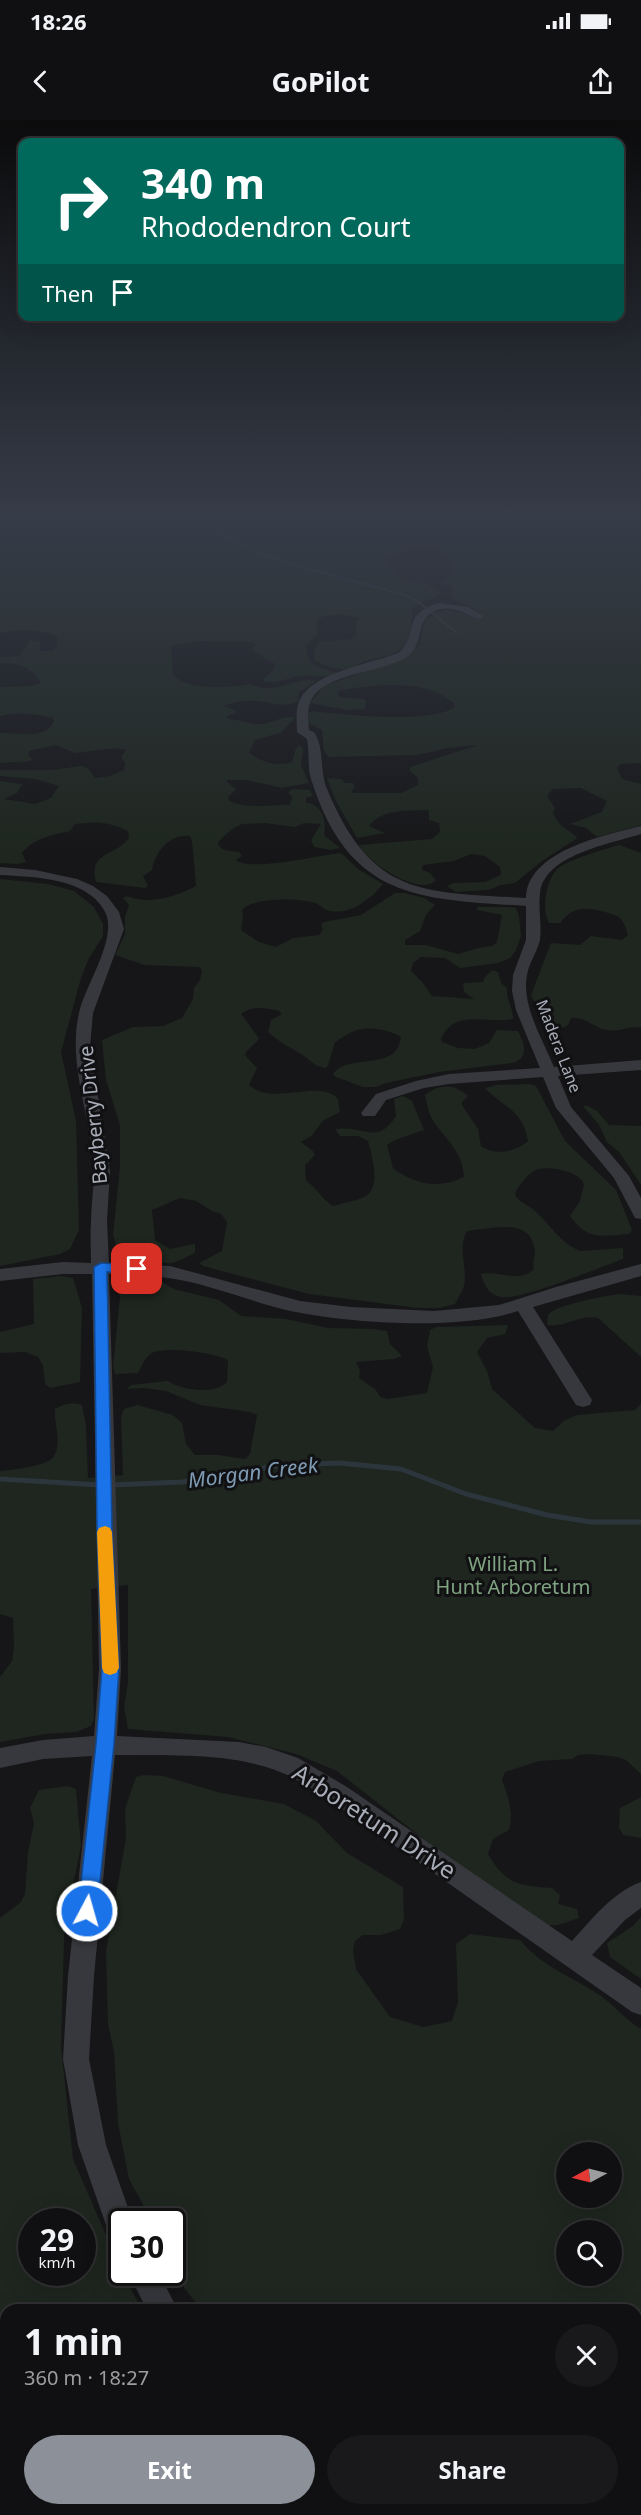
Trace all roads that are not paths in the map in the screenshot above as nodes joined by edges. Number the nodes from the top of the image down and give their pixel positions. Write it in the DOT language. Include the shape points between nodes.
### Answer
graph roads {
  1 [pos="416,632"];
  2 [pos="641,830"];
  3 [pos="0,871"];
  4 [pos="532,902"];
  5 [pos="641,1065"];
  6 [pos="549,1072"];
  7 [pos="369,1113"];
  8 [pos="641,1214"];
  9 [pos="101,1267"];
  10 [pos="641,1270"];
  11 [pos="0,1275"];
  12 [pos="523,1305"];
  13 [pos="583,1400"];
  14 [pos="105,1744"];
  15 [pos="0,1758"];
  16 [pos="641,1893"];
  17 [pos="574,1956"];
  18 [pos="641,2003"];
  19 [pos="114,2208"];
  20 [pos="150,2286"];
  21 [pos="160,2304"];
  1 -- 4 [label="street" via="404,654 314,689 306,696 303,732 314,741 316,775 331,813 350,846 368,866 387,878 430,893"];
  2 -- 4 [label="street, Madera Lane" via="580,848 553,862 535,884"];
  3 -- 9 [label="street, Bayberry Drive" via="37,874 90,889 116,916 117,929 86,1013 83,1047 102,1171"];
  4 -- 6 [label="street, Madera Lane" via="533,940 519,991"];
  5 -- 6 [label="street"];
  6 -- 7 [label="street" via="421,1084 381,1097"];
  6 -- 8 [label="street, Madera Lane" via="564,1108 621,1176"];
  9 -- 11 [label="street"];
  9 -- 12 [label="street" via="170,1272 300,1307 351,1312 434,1317"];
  9 -- 14 [label="street, Bayberry Drive" via="110,1668"];
  10 -- 12 [label="street"];
  12 -- 13 [label="street"];
  14 -- 15 [label="street, Arboretum Drive" via="58,1746"];
  14 -- 17 [label="street, Arboretum Drive" via="206,1748 280,1761 350,1801"];
  14 -- 19 [label="street, Bayberry Drive" via="76,2059 92,2145"];
  16 -- 17 [label="street" via="616,1912"];
  17 -- 18 [label="street, Arboretum Drive"];
  20 -- 21 [label="street"];
}
